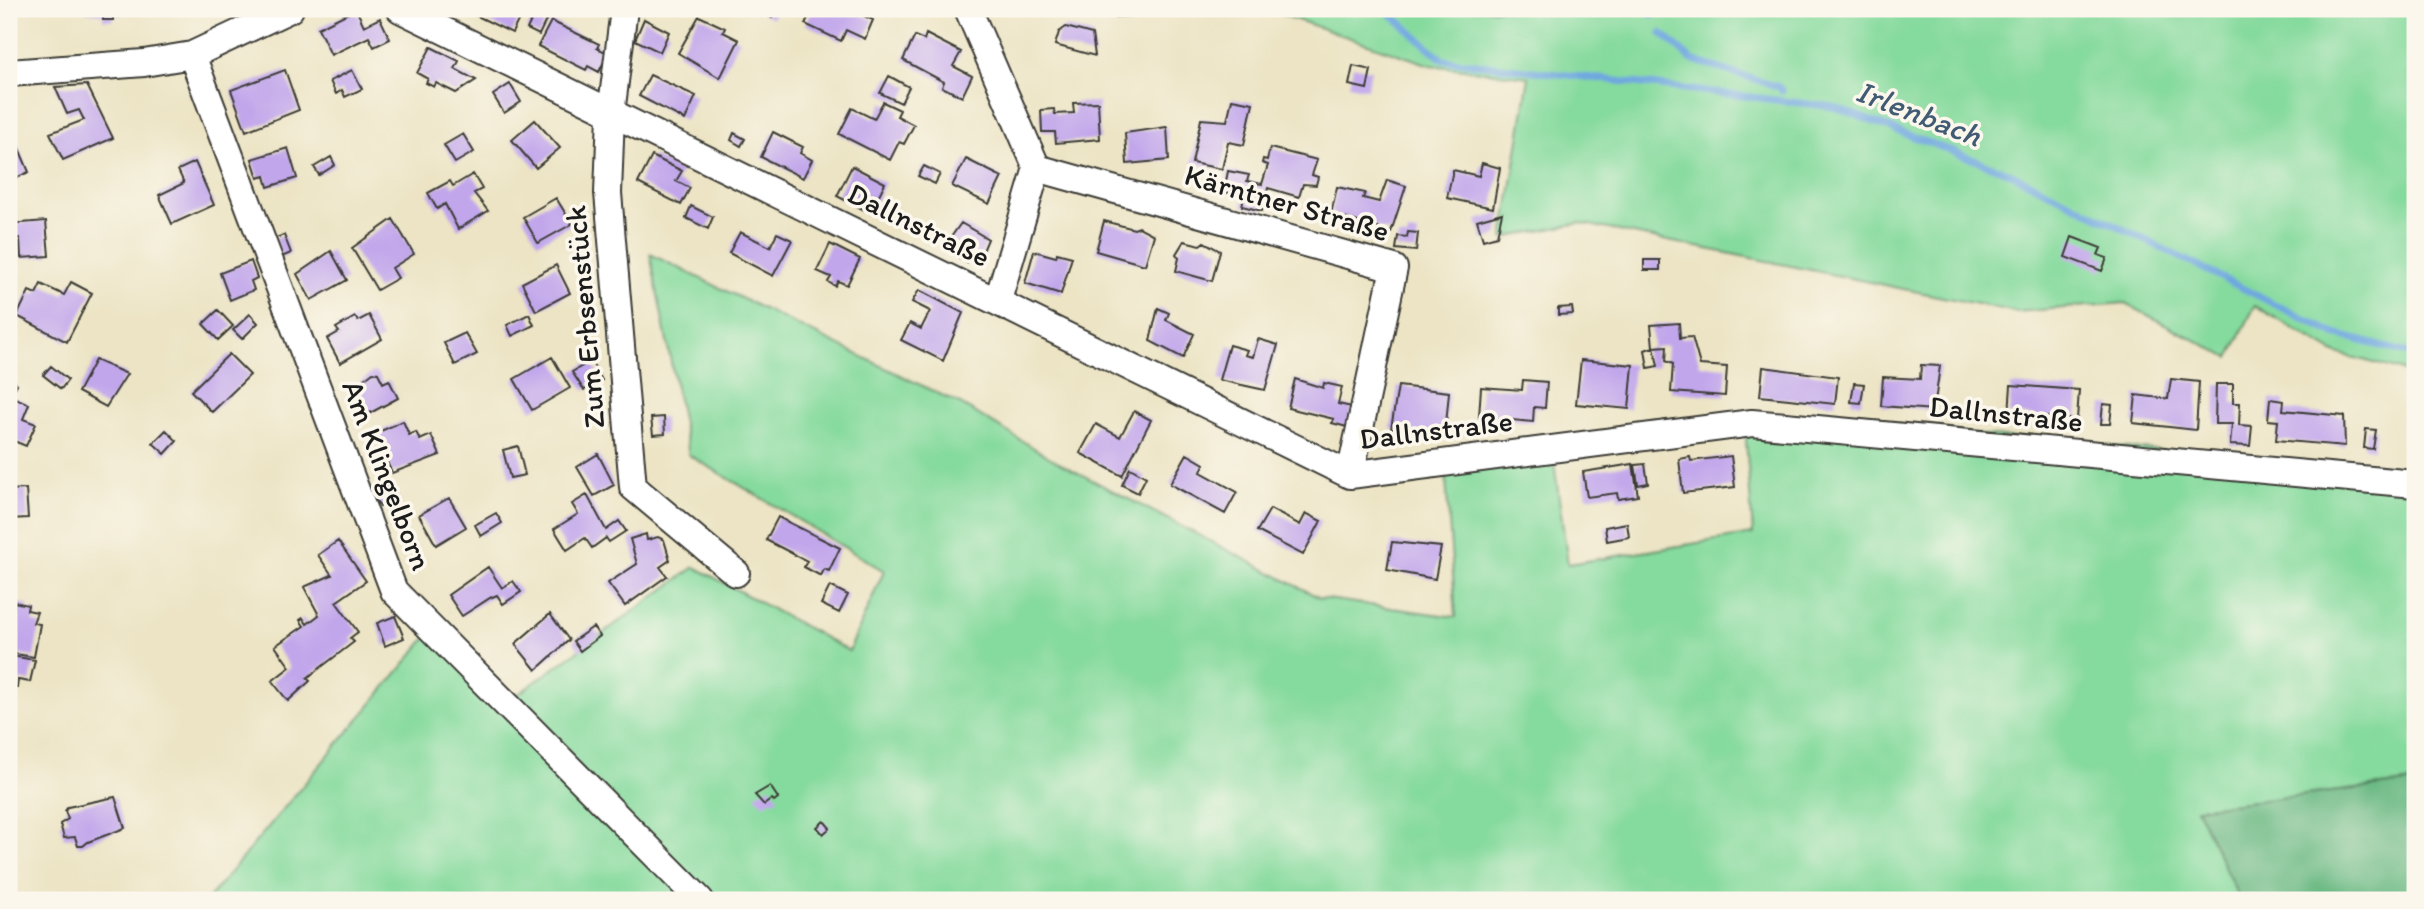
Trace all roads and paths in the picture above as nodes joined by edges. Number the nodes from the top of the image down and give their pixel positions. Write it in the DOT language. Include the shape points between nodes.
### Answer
graph roads {
  1 [pos="290,9"];
  2 [pos="400,9"];
  3 [pos="624,9"];
  4 [pos="968,9"];
  5 [pos="192,55"];
  6 [pos="9,73"];
  7 [pos="611,114"];
  8 [pos="1037,168"];
  9 [pos="998,300"];
  10 [pos="1350,475"];
  11 [pos="2415,484"];
  12 [pos="736,573"];
  13 [pos="700,900"];
  1 -- 5 [label="street"];
  2 -- 7 [label="street, Dallnstraße"];
  3 -- 7 [label="street, Zum Erbsenstück"];
  4 -- 8 [label="street"];
  5 -- 6 [label="street"];
  5 -- 13 [label="street, Am Klingelborn" via="394,591"];
  7 -- 9 [label="street, Dallnstraße"];
  7 -- 12 [label="street, Zum Erbsenstück" via="608,193 633,487"];
  8 -- 9 [label="street"];
  8 -- 10 [label="street, Kärntner Straße" via="1394,268"];
  9 -- 10 [label="street, Dallnstraße"];
  10 -- 11 [label="street, Dallnstraße" via="1752,423"];
}
